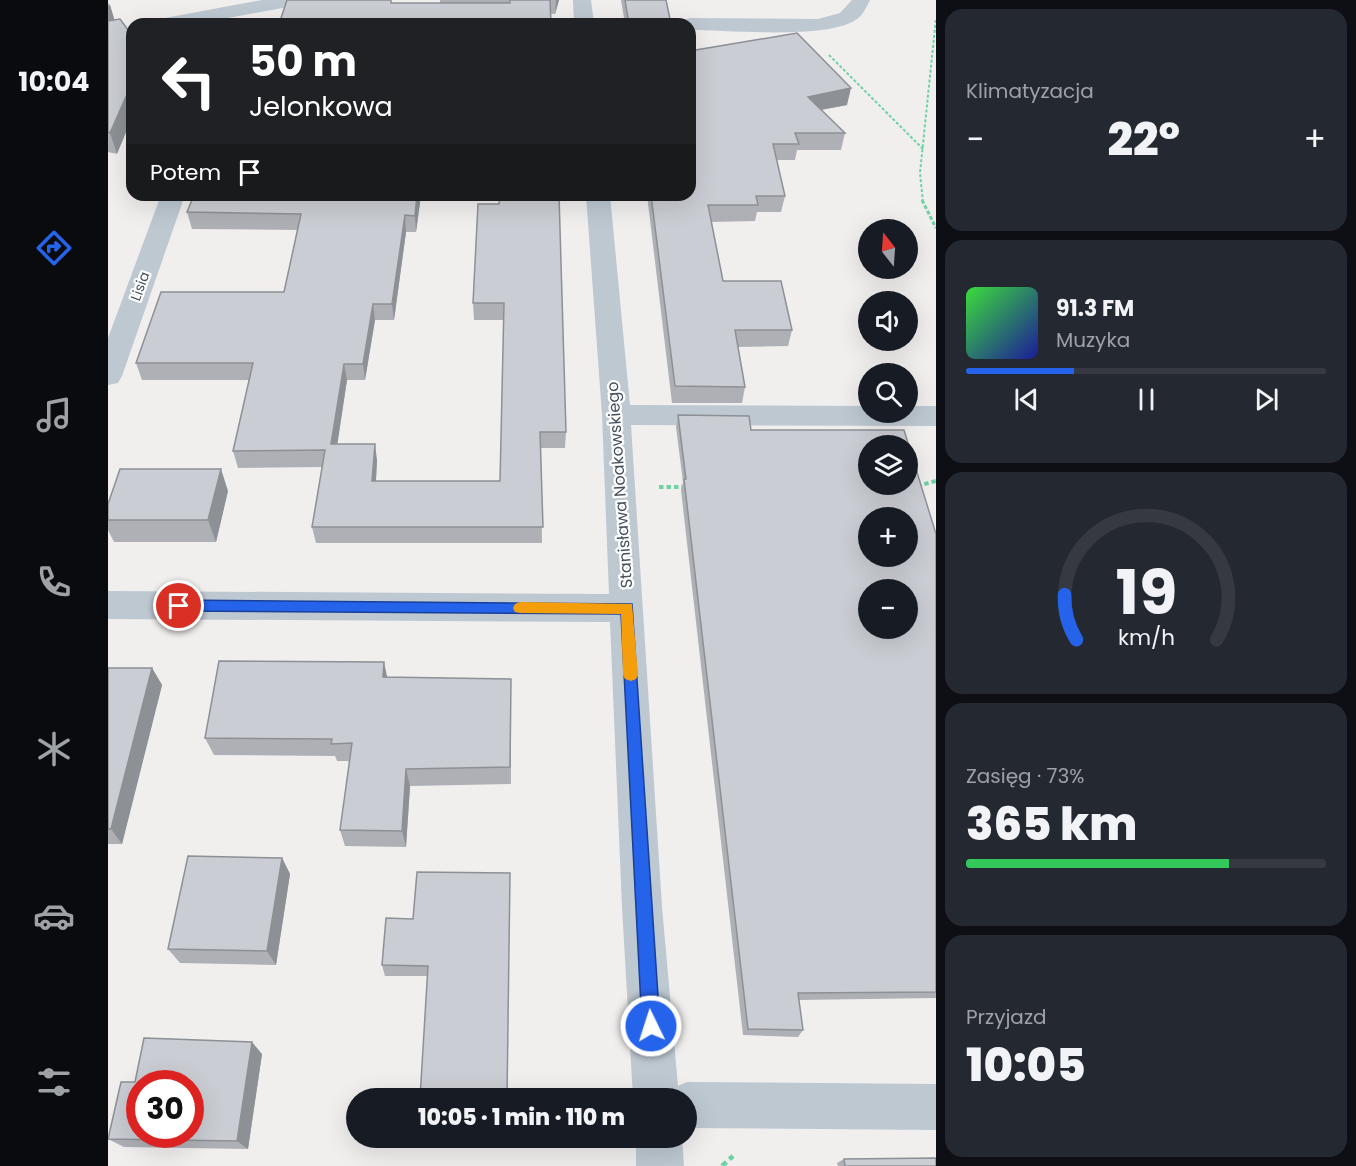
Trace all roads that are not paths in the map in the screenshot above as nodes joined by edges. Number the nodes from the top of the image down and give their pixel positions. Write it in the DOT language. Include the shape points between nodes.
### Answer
graph roads {
  1 [pos="293,0"];
  2 [pos="582,0"];
  3 [pos="861,0"];
  4 [pos="237,17"];
  5 [pos="168,18"];
  6 [pos="584,18"];
  7 [pos="696,24"];
  8 [pos="171,201"];
  9 [pos="598,201"];
  10 [pos="108,376"];
  11 [pos="616,415"];
  12 [pos="936,417"];
  13 [pos="108,605"];
  14 [pos="627,608"];
  15 [pos="655,1088"];
  16 [pos="697,1105"];
  17 [pos="936,1107"];
  18 [pos="659,1148"];
  19 [pos="660,1166"];
  1 -- 4 [label="street"];
  2 -- 6 [label="street"];
  3 -- 7 [label="street" via="853,13 819,25"];
  4 -- 5 [label="street"];
  8 -- 10 [label="street, Lisia"];
  9 -- 11 [label="street, Stanisława Noakowskiego"];
  11 -- 12 [label="street"];
  11 -- 14 [label="street, Stanisława Noakowskiego"];
  13 -- 14 [label="street"];
  14 -- 15 [label="street, Stanisława Noakowskiego"];
  16 -- 17 [label="street"];
  18 -- 19 [label="street"];
}
